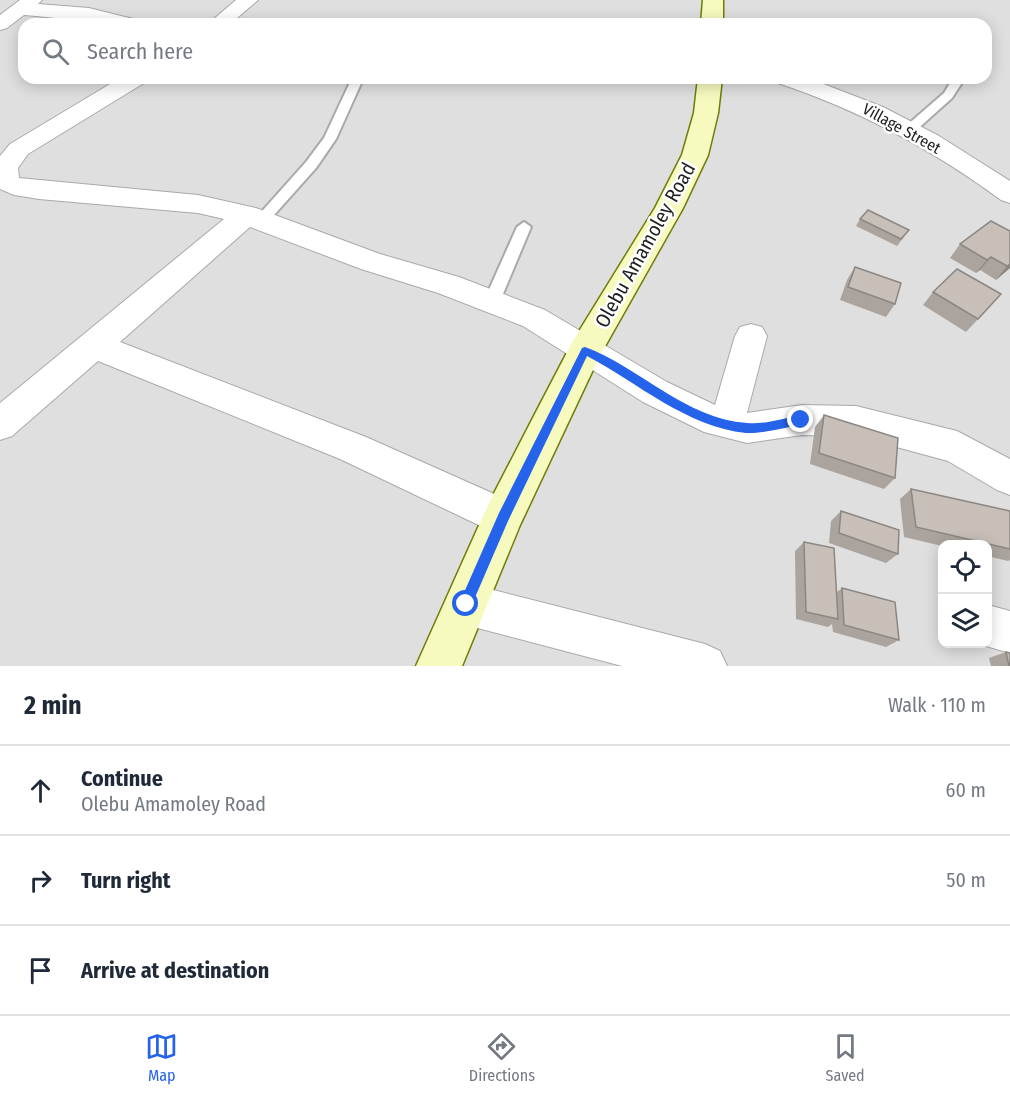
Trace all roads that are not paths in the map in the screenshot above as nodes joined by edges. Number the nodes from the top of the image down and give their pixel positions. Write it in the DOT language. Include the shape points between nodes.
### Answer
graph roads {
  1 [pos="248,0"];
  2 [pos="713,0"];
  3 [pos="26,4"];
  4 [pos="105,18"];
  5 [pos="226,18"];
  6 [pos="712,18"];
  7 [pos="0,24"];
  8 [pos="126,84"];
  9 [pos="355,84"];
  10 [pos="709,84"];
  11 [pos="802,84"];
  12 [pos="954,84"];
  13 [pos="909,130"];
  14 [pos="1010,194"];
  15 [pos="254,218"];
  16 [pos="524,227"];
  17 [pos="492,301"];
  18 [pos="752,336"];
  19 [pos="93,345"];
  20 [pos="585,351"];
  21 [pos="727,423"];
  22 [pos="0,425"];
  23 [pos="1010,478"];
  24 [pos="503,517"];
  25 [pos="466,604"];
  26 [pos="992,627"];
  27 [pos="1010,632"];
  28 [pos="439,666"];
  29 [pos="705,666"];
  1 -- 5 [label="street"];
  2 -- 6 [label="street"];
  3 -- 4 [label="street"];
  3 -- 7 [label="street"];
  8 -- 15 [label="street" via="19,149 5,167 7,182 39,190 198,204"];
  9 -- 15 [label="lane" via="330,139 311,165"];
  10 -- 20 [label="street, Olebu Amamoley Road" via="695,155 669,208"];
  11 -- 13 [label="street, Village Street" via="868,108"];
  12 -- 13 [label="lane" via="948,95"];
  13 -- 14 [label="street, Village Street"];
  15 -- 17 [label="street" via="371,262"];
  15 -- 19 [label="street"];
  16 -- 17 [label="lane"];
  17 -- 20 [label="street" via="534,318"];
  18 -- 21 [label="street"];
  19 -- 22 [label="street"];
  19 -- 24 [label="street" via="353,448"];
  20 -- 21 [label="street" via="681,406"];
  20 -- 24 [label="street, Olebu Amamoley Road"];
  21 -- 23 [label="street" via="747,428 801,420 856,420 957,447"];
  24 -- 25 [label="street, Olebu Amamoley Road"];
  25 -- 28 [label="street, Olebu Amamoley Road"];
  25 -- 29 [label="street"];
  26 -- 27 [label="street"];
}
